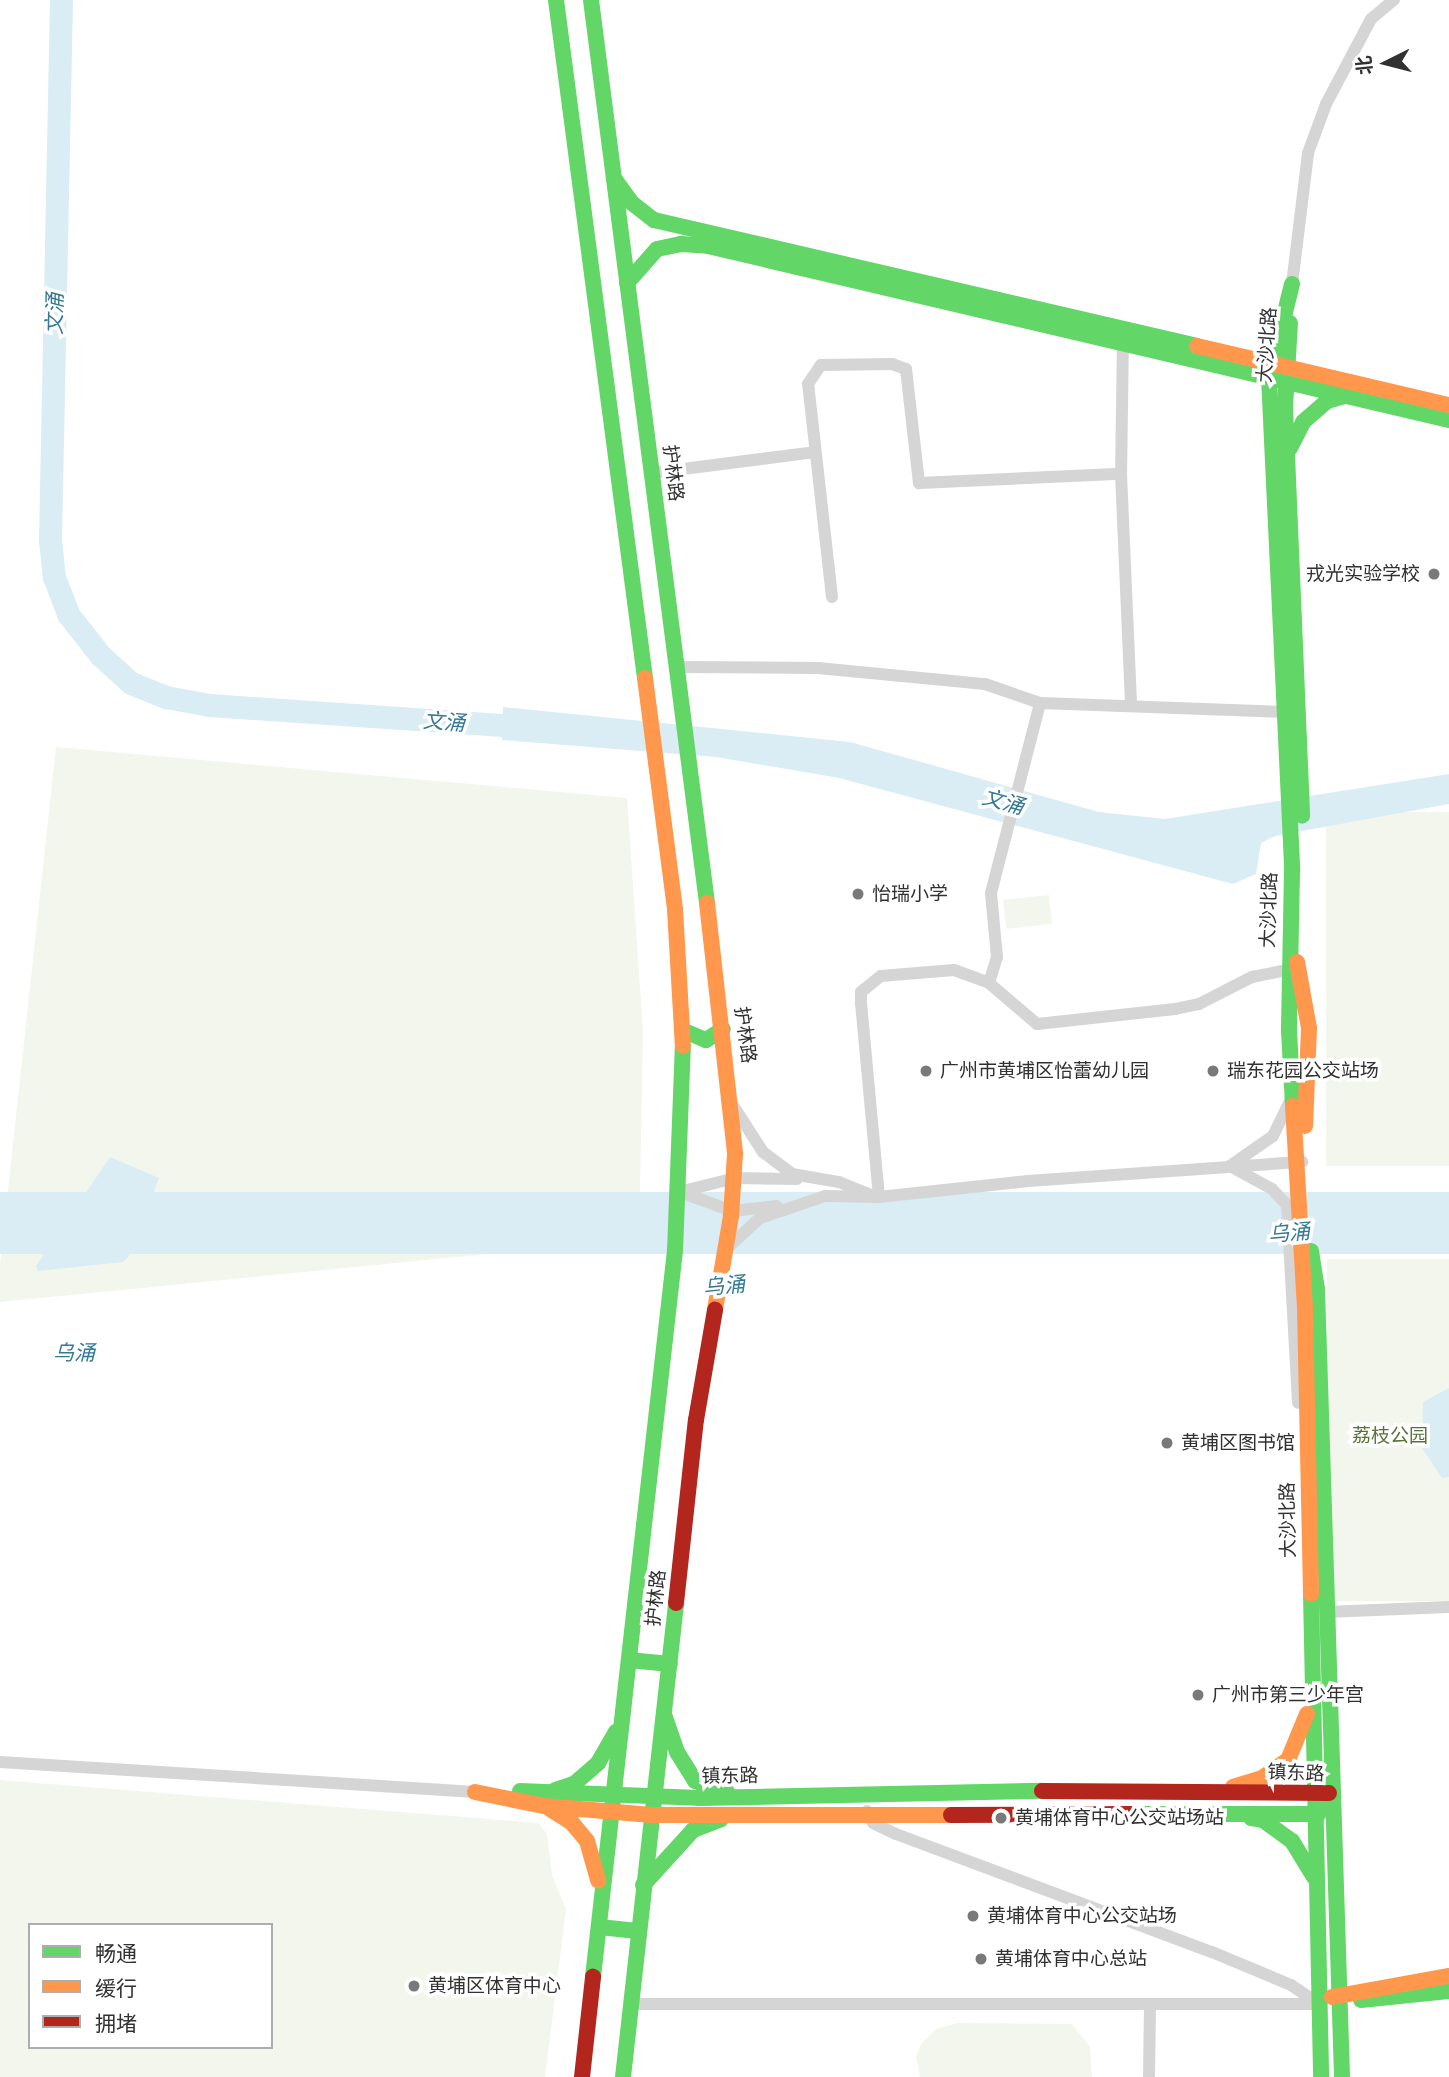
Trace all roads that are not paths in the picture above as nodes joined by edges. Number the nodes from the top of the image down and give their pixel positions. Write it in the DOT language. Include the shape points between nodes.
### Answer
graph roads {
  1 [pos="556,0"];
  2 [pos="591,0"];
  3 [pos="1394,0"];
  4 [pos="613,177"];
  5 [pos="627,284"];
  6 [pos="1293,284"];
  7 [pos="1123,335"];
  8 [pos="1278,371"];
  9 [pos="1347,396"];
  10 [pos="1449,404"];
  11 [pos="1449,420"];
  12 [pos="816,452"];
  13 [pos="1288,455"];
  14 [pos="652,473"];
  15 [pos="1121,474"];
  16 [pos="832,597"];
  17 [pos="675,667"];
  18 [pos="1040,703"];
  19 [pos="1132,706"];
  20 [pos="1285,712"];
  21 [pos="1294,758"];
  22 [pos="1293,968"];
  23 [pos="989,983"];
  24 [pos="723,1029"];
  25 [pos="682,1030"];
  26 [pos="1293,1092"];
  27 [pos="731,1103"];
  28 [pos="1299,1162"];
  29 [pos="1229,1166"];
  30 [pos="735,1178"];
  31 [pos="812,1180"];
  32 [pos="679,1192"];
  33 [pos="1297,1196"];
  34 [pos="879,1198"];
  35 [pos="796,1204"];
  36 [pos="732,1211"];
  37 [pos="726,1249"];
  38 [pos="1449,1606"];
  39 [pos="1326,1612"];
  40 [pos="629,1660"];
  41 [pos="670,1664"];
  42 [pos="1312,1697"];
  43 [pos="664,1714"];
  44 [pos="623,1716"];
  45 [pos="0,1762"];
  46 [pos="475,1792"];
  47 [pos="1325,1792"];
  48 [pos="1210,1793"];
  49 [pos="744,1796"];
  50 [pos="654,1797"];
  51 [pos="546,1799"];
  52 [pos="613,1804"];
  53 [pos="867,1811"];
  54 [pos="744,1814"];
  55 [pos="1218,1814"];
  56 [pos="1318,1814"];
  57 [pos="652,1815"];
  58 [pos="1317,1884"];
  59 [pos="643,1885"];
  60 [pos="601,1905"];
  61 [pos="599,1927"];
  62 [pos="638,1931"];
  63 [pos="1449,1976"];
  64 [pos="1449,1992"];
  65 [pos="1340,1998"];
  66 [pos="631,2004"];
  67 [pos="1320,2004"];
  68 [pos="1150,2006"];
  69 [pos="582,2077"];
  70 [pos="623,2077"];
  71 [pos="1149,2077"];
  72 [pos="1321,2077"];
  73 [pos="1342,2077"];
  1 -- 25 [label="street, 护林路" via="659,781 677,937"];
  2 -- 4 [label="street, 护林路"];
  3 -- 6 [label="street" via="1371,19 1325,104 1308,153"];
  4 -- 5 [label="street, 护林路"];
  4 -- 7 [label="street" via="632,203 654,220"];
  5 -- 7 [label="street" via="643,259 657,249 681,244 708,246"];
  5 -- 14 [label="street, 护林路"];
  6 -- 8 [label="street, 大沙北路"];
  7 -- 8 [label="street"];
  7 -- 15 [label="street"];
  8 -- 9 [label="street"];
  8 -- 10 [label="street"];
  8 -- 13 [label="street, 大沙北路"];
  8 -- 20 [label="street, 大沙北路"];
  9 -- 11 [label="street"];
  9 -- 13 [label="street" via="1327,401 1303,422"];
  12 -- 14 [label="street"];
  12 -- 15 [label="street" via="808,384 814,372 829,363 892,363 906,369 910,380 919,483"];
  12 -- 16 [label="street"];
  13 -- 21 [label="street, 大沙北路"];
  14 -- 17 [label="street, 护林路"];
  15 -- 19 [label="street"];
  17 -- 18 [label="street" via="818,668 985,684"];
  17 -- 24 [label="street, 护林路"];
  18 -- 19 [label="street"];
  18 -- 23 [label="street" via="991,893 997,957"];
  19 -- 20 [label="street"];
  20 -- 21 [label="street, 大沙北路"];
  21 -- 22 [label="street, 大沙北路" via="1289,917"];
  21 -- 22 [label="street, 大沙北路" via="1303,872"];
  22 -- 23 [label="street" via="1252,977 1187,1007 1037,1024"];
  22 -- 26 [label="street, 大沙北路"];
  22 -- 28 [label="street, 大沙北路" via="1309,1028"];
  23 -- 34 [label="street" via="954,970 931,968 881,976 861,992"];
  24 -- 25 [label="street" via="706,1040"];
  24 -- 27 [label="street, 护林路"];
  25 -- 32 [label="street, 护林路"];
  26 -- 28 [label="street, 大沙北路"];
  26 -- 29 [label="street" via="1273,1136"];
  27 -- 30 [label="street, 护林路"];
  27 -- 31 [label="street" via="763,1152 792,1174"];
  28 -- 29 [label="street"];
  28 -- 33 [label="street, 大沙北路"];
  29 -- 33 [label="street" via="1272,1189"];
  29 -- 34 [label="street"];
  30 -- 31 [label="street"];
  30 -- 32 [label="street"];
  30 -- 36 [label="street, 护林路"];
  31 -- 34 [label="street" via="839,1182"];
  32 -- 36 [label="street"];
  32 -- 40 [label="street, 护林路"];
  33 -- 39 [label="street, 大沙北路" via="1317,1289"];
  33 -- 42 [label="street, 大沙北路"];
  34 -- 35 [label="street" via="825,1196"];
  35 -- 36 [label="street"];
  35 -- 37 [label="street" via="746,1227"];
  36 -- 37 [label="street, 护林路"];
  37 -- 41 [label="street, 护林路" via="699,1398"];
  38 -- 39 [label="street"];
  39 -- 47 [label="street, 大沙北路"];
  40 -- 41 [label="street"];
  40 -- 44 [label="street, 护林路"];
  41 -- 43 [label="street, 护林路"];
  42 -- 47 [label="street, 大沙北路"];
  42 -- 48 [label="street" via="1300,1740 1288,1760 1262,1778"];
  43 -- 49 [label="street" via="677,1752 695,1781"];
  43 -- 50 [label="street, 护林路"];
  44 -- 51 [label="street" via="598,1763 574,1784"];
  44 -- 52 [label="street, 护林路"];
  45 -- 46 [label="street"];
  46 -- 51 [label="street, 镇东路"];
  47 -- 48 [label="street, 镇东路"];
  47 -- 56 [label="street, 镇东路"];
  47 -- 65 [label="street, 大沙北路"];
  48 -- 49 [label="street, 镇东路" via="1068,1790"];
  48 -- 55 [label="street"];
  49 -- 50 [label="street, 镇东路"];
  50 -- 52 [label="street, 镇东路"];
  50 -- 57 [label="street, 护林路"];
  51 -- 52 [label="street, 镇东路"];
  51 -- 60 [label="street" via="587,1841"];
  52 -- 57 [label="street, 镇东路"];
  52 -- 60 [label="street, 护林路"];
  53 -- 54 [label="street, 镇东路"];
  53 -- 55 [label="street, 镇东路"];
  53 -- 67 [label="street" via="869,1819 884,1829 1212,1952 1291,1985"];
  54 -- 57 [label="street, 镇东路"];
  54 -- 59 [label="street" via="693,1830"];
  55 -- 56 [label="street, 镇东路"];
  55 -- 58 [label="street" via="1263,1820 1277,1828 1302,1853"];
  56 -- 58 [label="street"];
  57 -- 59 [label="street, 护林路"];
  58 -- 67 [label="street"];
  59 -- 62 [label="street, 护林路"];
  60 -- 61 [label="street, 护林路"];
  61 -- 62 [label="street"];
  61 -- 69 [label="street, 护林路"];
  62 -- 66 [label="street, 护林路"];
  63 -- 65 [label="street"];
  64 -- 65 [label="street"];
  65 -- 67 [label="street"];
  65 -- 73 [label="street, 大沙北路"];
  66 -- 68 [label="street"];
  66 -- 70 [label="street, 护林路"];
  67 -- 68 [label="street"];
  67 -- 72 [label="street"];
  68 -- 71 [label="street"];
}
